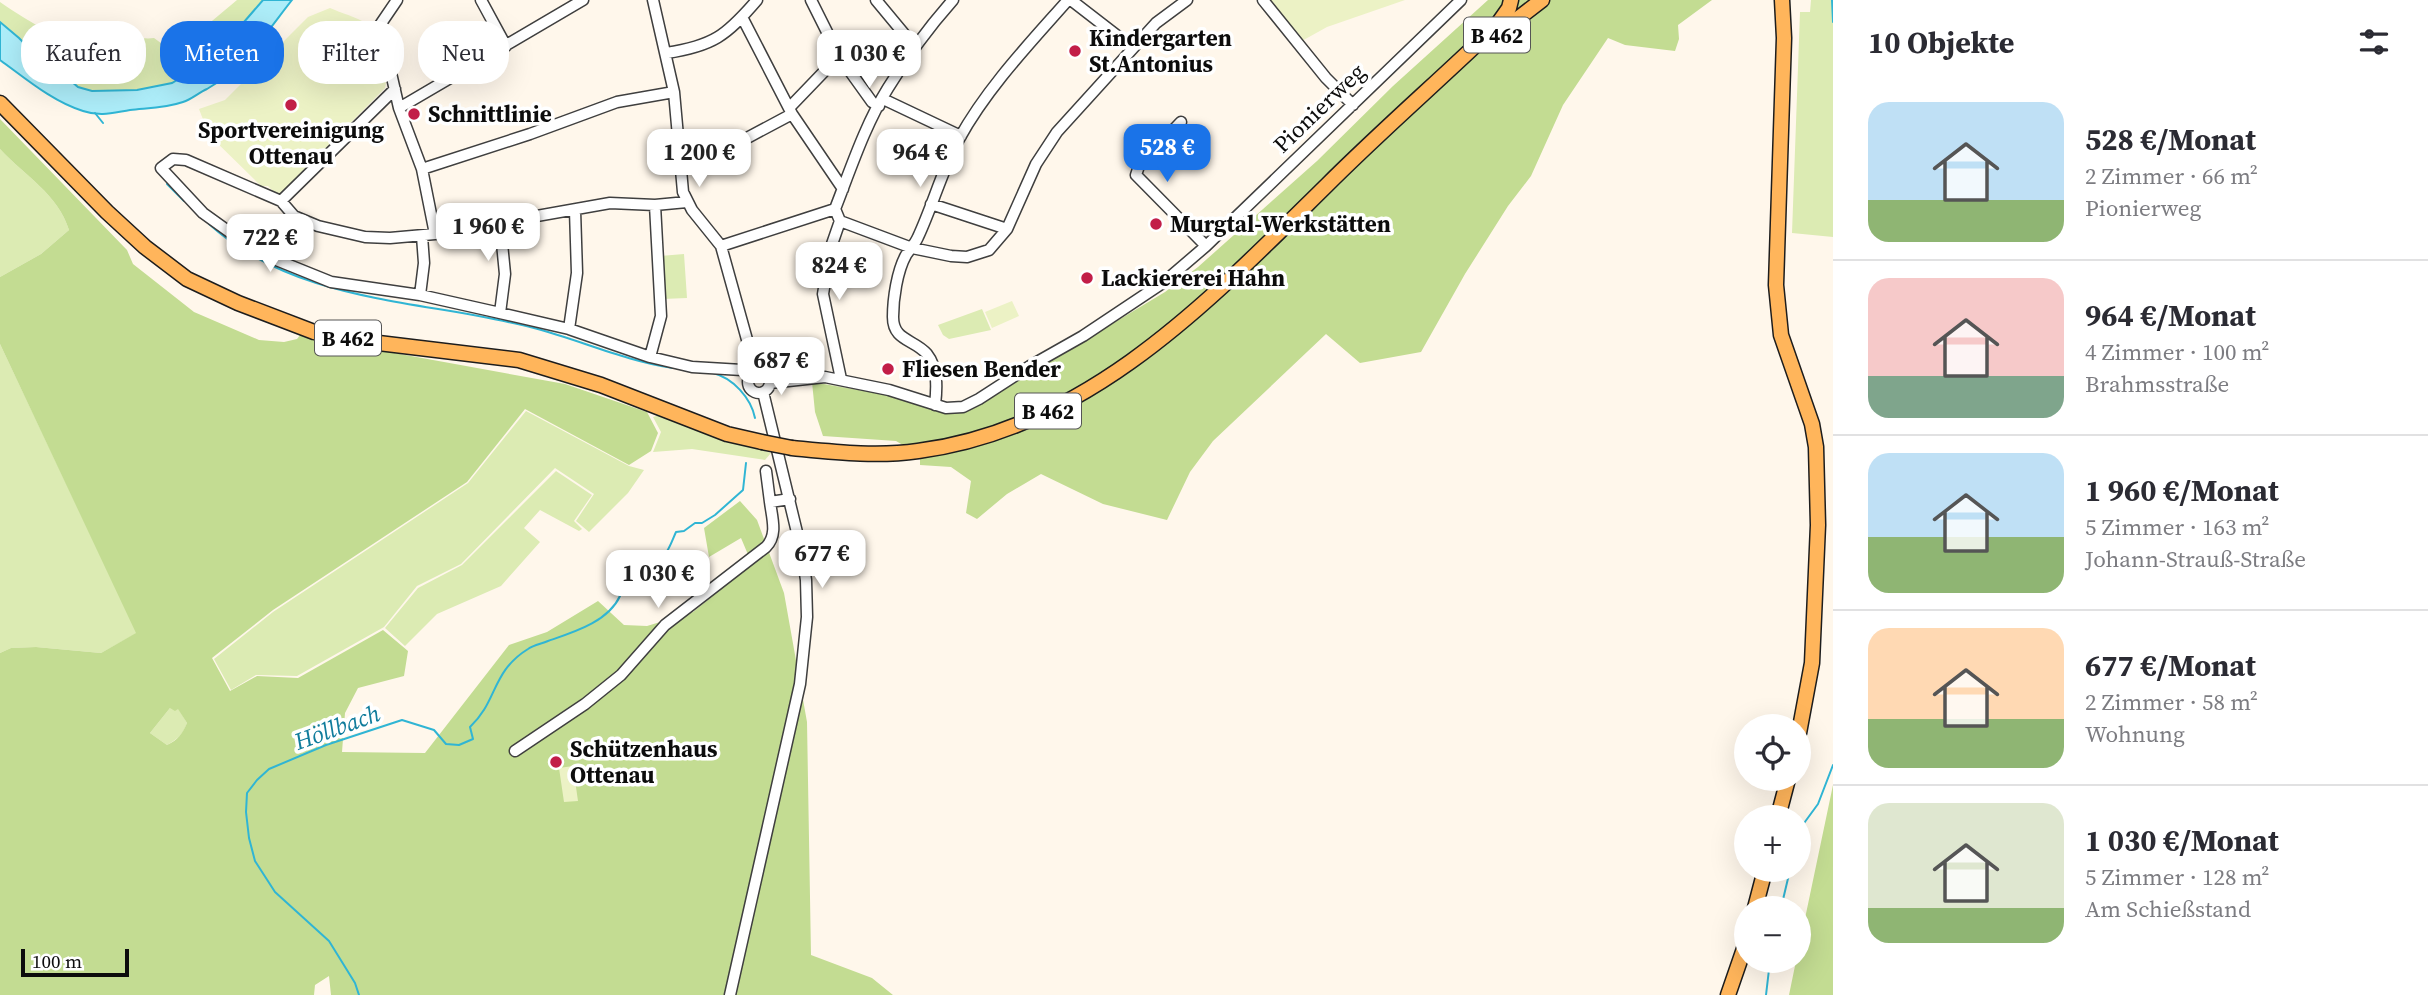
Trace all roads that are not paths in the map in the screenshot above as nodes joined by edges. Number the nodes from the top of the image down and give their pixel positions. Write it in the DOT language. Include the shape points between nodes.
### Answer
graph roads {
  1 [pos="397,0"];
  2 [pos="481,0"];
  3 [pos="583,0"];
  4 [pos="653,0"];
  5 [pos="757,0"];
  6 [pos="811,0"];
  7 [pos="876,0"];
  8 [pos="953,0"];
  9 [pos="1069,0"];
  10 [pos="1186,0"];
  11 [pos="1263,0"];
  12 [pos="1461,0"];
  13 [pos="1511,0"];
  14 [pos="1542,0"];
  15 [pos="1782,0"];
  16 [pos="743,17"];
  17 [pos="492,21"];
  18 [pos="509,44"];
  19 [pos="915,47"];
  20 [pos="1133,48"];
  21 [pos="666,53"];
  22 [pos="839,56"];
  23 [pos="1451,69"];
  24 [pos="440,84"];
  25 [pos="395,89"];
  26 [pos="674,92"];
  27 [pos="881,102"];
  28 [pos="0,103"];
  29 [pos="1353,106"];
  30 [pos="399,108"];
  31 [pos="791,111"];
  32 [pos="1181,122"];
  33 [pos="961,136"];
  34 [pos="679,148"];
  35 [pos="422,169"];
  36 [pos="843,189"];
  37 [pos="281,201"];
  38 [pos="687,202"];
  39 [pos="931,204"];
  40 [pos="655,205"];
  41 [pos="835,209"];
  42 [pos="575,210"];
  43 [pos="840,221"];
  44 [pos="500,223"];
  45 [pos="1007,229"];
  46 [pos="435,234"];
  47 [pos="422,236"];
  48 [pos="721,246"];
  49 [pos="1206,246"];
  50 [pos="912,248"];
  51 [pos="421,292"];
  52 [pos="501,307"];
  53 [pos="570,325"];
  54 [pos="650,357"];
  55 [pos="753,374"];
  56 [pos="841,379"];
  57 [pos="766,387"];
  58 [pos="935,405"];
  59 [pos="766,471"];
  60 [pos="790,499"];
  61 [pos="770,502"];
  62 [pos="1803,714"];
  63 [pos="515,751"];
  64 [pos="1736,973"];
  65 [pos="730,995"];
  66 [pos="1728,995"];
  1 -- 25 [label="street" via="380,25"];
  2 -- 17 [label="street"];
  3 -- 18 [label="street"];
  4 -- 21 [label="street"];
  5 -- 16 [label="street"];
  6 -- 22 [label="street"];
  7 -- 19 [label="street"];
  8 -- 19 [label="street"];
  9 -- 20 [label="street"];
  9 -- 33 [label="street"];
  10 -- 20 [label="street"];
  11 -- 29 [label="street"];
  12 -- 29 [label="street, Pionierweg"];
  13 -- 23 [label="main road" via="1496,25"];
  14 -- 23 [label="main road, B 462"];
  15 -- 62 [label="main road" via="1776,298 1785,346 1816,447 1812,663"];
  16 -- 21 [label="street" via="728,32 698,48"];
  16 -- 31 [label="street"];
  19 -- 27 [label="street"];
  20 -- 45 [label="street" via="1043,151"];
  21 -- 26 [label="street"];
  22 -- 27 [label="street" via="873,102"];
  22 -- 31 [label="street"];
  23 -- 28 [label="main road, B 462, bridge" via="1216,292 1101,383 1015,426 955,444 856,454 762,443 519,360 314,332 238,303 187,279 145,247"];
  24 -- 30 [label="street"];
  25 -- 30 [label="street"];
  25 -- 37 [label="street"];
  26 -- 34 [label="street"];
  26 -- 35 [label="street" via="617,102"];
  27 -- 33 [label="street"];
  27 -- 36 [label="street"];
  29 -- 49 [label="street, Pionierweg"];
  30 -- 35 [label="street"];
  31 -- 34 [label="street" via="747,138 713,148"];
  31 -- 36 [label="street"];
  32 -- 49 [label="street" via="1139,166 1136,175"];
  33 -- 39 [label="street"];
  34 -- 38 [label="street"];
  35 -- 46 [label="street"];
  36 -- 41 [label="street"];
  37 -- 47 [label="street" via="294,216 318,226 365,237"];
  37 -- 51 [label="street" via="186,160 173,159 161,168 203,213 275,259 331,282"];
  38 -- 40 [label="street"];
  38 -- 48 [label="street"];
  39 -- 45 [label="street"];
  39 -- 50 [label="street"];
  40 -- 42 [label="street" via="610,203"];
  40 -- 54 [label="street" via="661,316"];
  41 -- 43 [label="street"];
  41 -- 48 [label="street"];
  42 -- 44 [label="street"];
  42 -- 53 [label="street" via="577,273"];
  43 -- 50 [label="street"];
  43 -- 56 [label="street" via="823,294"];
  44 -- 46 [label="street"];
  44 -- 52 [label="street" via="505,274"];
  45 -- 50 [label="street" via="989,250 967,257"];
  46 -- 47 [label="street"];
  47 -- 51 [label="street"];
  48 -- 55 [label="street"];
  49 -- 58 [label="street, Pionierweg" via="1164,282 979,399 963,407"];
  50 -- 58 [label="street" via="901,269 893,319 899,336 916,344 934,366"];
  51 -- 52 [label="street"];
  52 -- 53 [label="street"];
  53 -- 54 [label="street"];
  54 -- 55 [label="street"];
  55 -- 57 [label="street" via="766,373"];
  55 -- 57 [label="street" via="748,382 751,388 756,392"];
  56 -- 57 [label="street, Pionierweg" via="825,377"];
  56 -- 58 [label="street, Pionierweg"];
  57 -- 60 [label="street"];
  59 -- 61 [label="street"];
  60 -- 61 [label="street"];
  60 -- 65 [label="street" via="806,580 805,650"];
  61 -- 63 [label="street" via="774,534 766,547 665,625 621,675"];
  64 -- 66 [label="main road"];
}
